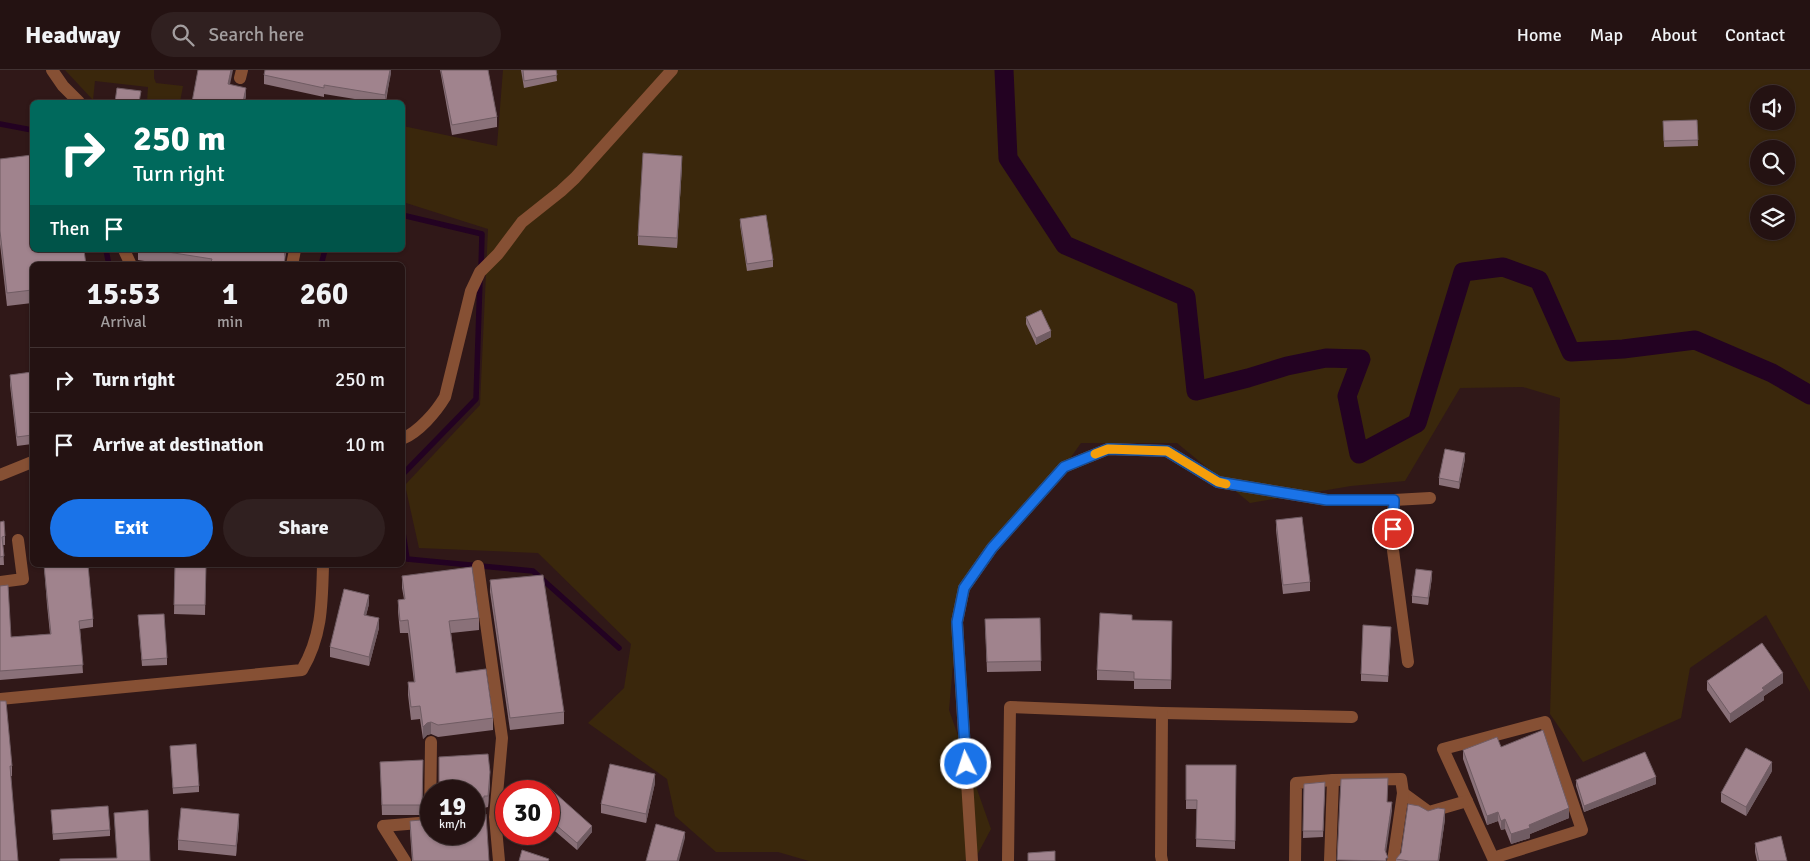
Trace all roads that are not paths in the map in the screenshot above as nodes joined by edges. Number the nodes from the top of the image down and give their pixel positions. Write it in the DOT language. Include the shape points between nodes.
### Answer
graph roads {
  1 [pos="52,70"];
  2 [pos="672,70"];
  3 [pos="77,100"];
  4 [pos="405,438"];
  5 [pos="30,463"];
  6 [pos="0,475"];
  7 [pos="1430,498"];
  8 [pos="1394,500"];
  9 [pos="18,540"];
  10 [pos="478,566"];
  11 [pos="324,567"];
  12 [pos="0,582"];
  13 [pos="1408,662"];
  14 [pos="0,699"];
  15 [pos="1162,714"];
  16 [pos="1352,717"];
  17 [pos="431,742"];
  18 [pos="431,780"];
  19 [pos="498,780"];
  20 [pos="1333,780"];
  21 [pos="1403,793"];
  22 [pos="1467,801"];
  23 [pos="495,817"];
  24 [pos="485,818"];
  25 [pos="420,823"];
  26 [pos="498,845"];
  27 [pos="405,861"];
  28 [pos="499,861"];
  29 [pos="972,861"];
  30 [pos="1008,861"];
  31 [pos="1162,861"];
  32 [pos="1295,861"];
  33 [pos="1330,861"];
  34 [pos="1393,861"];
  1 -- 3 [label="street" via="62,86"];
  2 -- 4 [label="street" via="575,178 522,222 480,272 471,291 445,397 438,410"];
  5 -- 6 [label="street"];
  7 -- 8 [label="street"];
  8 -- 13 [label="street" via="1392,543"];
  8 -- 29 [label="street" via="1327,500 1218,482 1167,451 1108,449 1064,467 992,548 964,588 957,622"];
  9 -- 12 [label="street" via="23,579"];
  10 -- 19 [label="street" via="502,738"];
  11 -- 14 [label="street" via="322,613 310,657 302,670"];
  15 -- 16 [label="street"];
  15 -- 30 [label="street" via="1010,707"];
  15 -- 31 [label="street"];
  17 -- 18 [label="street"];
  20 -- 21 [label="street" via="1401,779"];
  20 -- 32 [label="street" via="1296,783"];
  20 -- 33 [label="street"];
  21 -- 22 [label="street" via="1429,812"];
  21 -- 34 [label="street"];
  22 -- 22 [label="street" via="1443,748 1545,722 1582,830 1493,858"];
  23 -- 24 [label="street"];
  25 -- 27 [label="street" via="383,826"];
  26 -- 28 [label="street"];
}
